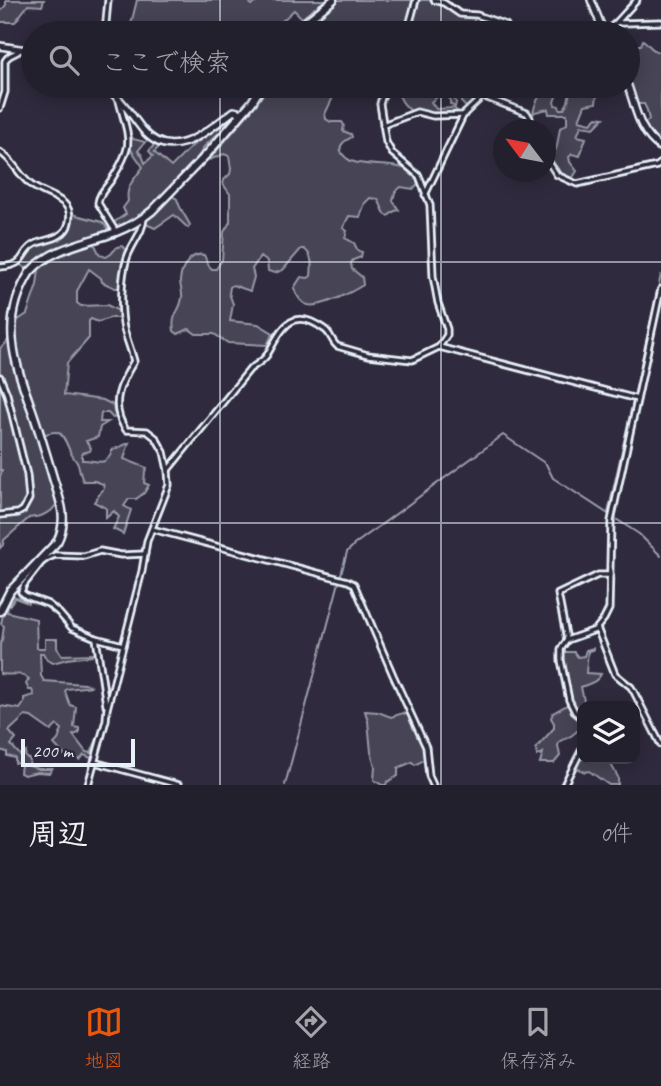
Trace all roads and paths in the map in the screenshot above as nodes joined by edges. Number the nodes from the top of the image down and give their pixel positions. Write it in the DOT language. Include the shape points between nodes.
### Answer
graph roads {
  1 [pos="108,0"];
  2 [pos="333,0"];
  3 [pos="416,0"];
  4 [pos="434,0"];
  5 [pos="591,0"];
  6 [pos="637,0"];
  7 [pos="106,21"];
  8 [pos="307,21"];
  9 [pos="410,21"];
  10 [pos="494,21"];
  11 [pos="599,21"];
  12 [pos="618,21"];
  13 [pos="661,22"];
  14 [pos="640,23"];
  15 [pos="0,46"];
  16 [pos="21,49"];
  17 [pos="21,50"];
  18 [pos="118,98"];
  19 [pos="119,98"];
  20 [pos="253,98"];
  21 [pos="382,98"];
  22 [pos="480,98"];
  23 [pos="487,98"];
  24 [pos="632,98"];
  25 [pos="0,108"];
  26 [pos="242,113"];
  27 [pos="464,115"];
  28 [pos="530,119"];
  29 [pos="383,125"];
  30 [pos="661,148"];
  31 [pos="0,152"];
  32 [pos="661,163"];
  33 [pos="556,174"];
  34 [pos="425,195"];
  35 [pos="144,218"];
  36 [pos="116,232"];
  37 [pos="0,267"];
  38 [pos="661,289"];
  39 [pos="439,347"];
  40 [pos="0,377"];
  41 [pos="635,398"];
  42 [pos="168,470"];
  43 [pos="0,515"];
  44 [pos="152,529"];
  45 [pos="145,554"];
  46 [pos="41,561"];
  47 [pos="610,575"];
  48 [pos="0,611"];
  49 [pos="597,628"];
  50 [pos="96,638"];
  51 [pos="567,640"];
  52 [pos="123,645"];
  53 [pos="107,709"];
  54 [pos="577,714"];
  55 [pos="661,745"];
  56 [pos="577,759"];
  57 [pos="94,762"];
  58 [pos="88,785"];
  59 [pos="179,785"];
  60 [pos="433,785"];
  61 [pos="564,785"];
  1 -- 7 [label="street"];
  2 -- 8 [label="main road"];
  3 -- 9 [label="street"];
  4 -- 10 [label="street" via="460,14"];
  5 -- 11 [label="street"];
  6 -- 12 [label="street"];
  13 -- 14 [label="street"];
  15 -- 16 [label="street"];
  17 -- 25 [label="street" via="5,61"];
  18 -- 36 [label="street" via="128,148 98,203"];
  19 -- 26 [label="street" via="147,134 170,145 197,138 234,111"];
  20 -- 26 [label="main road"];
  21 -- 29 [label="street"];
  22 -- 27 [label="street"];
  23 -- 28 [label="street" via="527,113"];
  24 -- 30 [label="street" via="642,128"];
  26 -- 35 [label="main road"];
  27 -- 29 [label="street" via="417,112"];
  27 -- 34 [label="street"];
  29 -- 34 [label="street" via="389,150 419,176"];
  31 -- 37 [label="street" via="28,183 64,203 70,216 62,235 32,246 17,264"];
  32 -- 33 [label="street" via="577,184"];
  34 -- 39 [label="street" via="431,208 433,276 447,330"];
  35 -- 36 [label="main road"];
  35 -- 42 [label="street" via="124,268 122,318 134,361 116,406 127,430 147,431 156,438"];
  36 -- 46 [label="main road" via="62,250 40,263 19,288 8,316 9,352 63,511 59,538"];
  38 -- 41 [label="street"];
  39 -- 41 [label="street"];
  39 -- 42 [label="street" via="412,360 368,355 334,344 326,330 307,320 295,320 283,328 266,355"];
  40 -- 43 [label="street" via="27,475 29,499 18,513"];
  41 -- 47 [label="street" via="611,521"];
  42 -- 44 [label="street" via="167,493"];
  44 -- 45 [label="street"];
  44 -- 60 [label="street" via="351,582 426,747"];
  45 -- 46 [label="street" via="100,551 84,556 55,555"];
  45 -- 52 [label="street"];
  46 -- 48 [label="main road" via="10,591"];
  46 -- 50 [label="street" via="21,592 48,604 72,628"];
  47 -- 49 [label="street" via="609,609"];
  47 -- 51 [label="street" via="598,575 558,594"];
  49 -- 51 [label="street"];
  49 -- 55 [label="street" via="615,674 631,687"];
  50 -- 52 [label="street"];
  50 -- 53 [label="street"];
  51 -- 54 [label="street" via="561,660"];
  52 -- 53 [label="street"];
  53 -- 57 [label="street"];
  56 -- 61 [label="street"];
  57 -- 58 [label="street"];
  57 -- 59 [label="street"];
}
